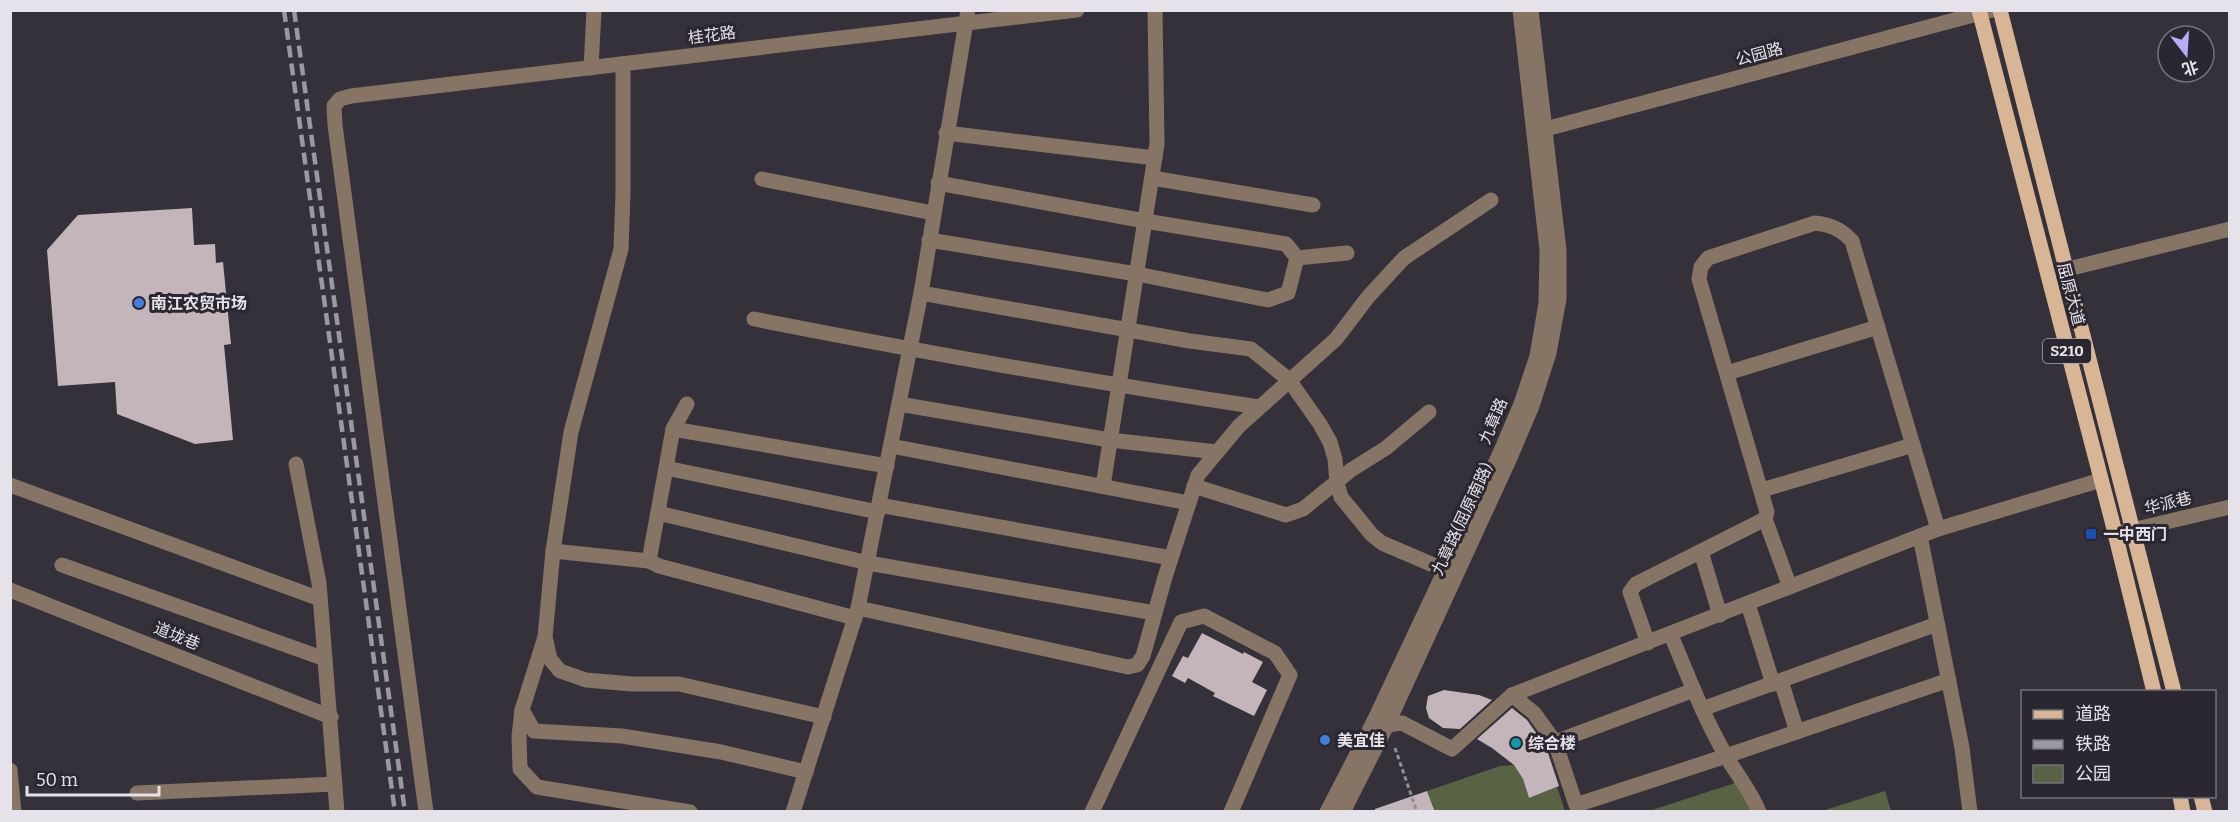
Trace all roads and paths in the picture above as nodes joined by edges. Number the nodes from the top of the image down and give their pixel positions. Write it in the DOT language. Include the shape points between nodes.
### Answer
graph roads {
  1 [pos="594,10"];
  2 [pos="1077,10"];
  3 [pos="1155,10"];
  4 [pos="1520,10"];
  5 [pos="1531,10"];
  6 [pos="2000,10"];
  7 [pos="1984,12"];
  8 [pos="968,17"];
  9 [pos="623,64"];
  10 [pos="591,68"];
  11 [pos="1541,131"];
  12 [pos="946,133"];
  13 [pos="1155,158"];
  14 [pos="1152,178"];
  15 [pos="762,179"];
  16 [pos="938,183"];
  17 [pos="1491,200"];
  18 [pos="1313,205"];
  19 [pos="933,213"];
  20 [pos="1145,221"];
  21 [pos="2229,229"];
  22 [pos="929,240"];
  23 [pos="1347,253"];
  24 [pos="1297,258"];
  25 [pos="2068,269"];
  26 [pos="1137,274"];
  27 [pos="921,293"];
  28 [pos="754,320"];
  29 [pos="1878,327"];
  30 [pos="1128,330"];
  31 [pos="909,350"];
  32 [pos="1727,373"];
  33 [pos="1289,380"];
  34 [pos="1119,387"];
  35 [pos="687,404"];
  36 [pos="899,404"];
  37 [pos="1259,407"];
  38 [pos="1429,412"];
  39 [pos="673,429"];
  40 [pos="1110,440"];
  41 [pos="1913,445"];
  42 [pos="891,446"];
  43 [pos="1217,452"];
  44 [pos="296,464"];
  45 [pos="887,466"];
  46 [pos="666,468"];
  47 [pos="2101,480"];
  48 [pos="1337,483"];
  49 [pos="10,484"];
  50 [pos="1103,486"];
  51 [pos="1194,486"];
  52 [pos="1762,490"];
  53 [pos="1189,503"];
  54 [pos="2229,507"];
  55 [pos="878,509"];
  56 [pos="658,513"];
  57 [pos="1765,519"];
  58 [pos="1938,530"];
  59 [pos="2133,530"];
  60 [pos="2115,534"];
  61 [pos="1920,537"];
  62 [pos="553,551"];
  63 [pos="1701,552"];
  64 [pos="1171,558"];
  65 [pos="649,561"];
  66 [pos="868,563"];
  67 [pos="62,565"];
  68 [pos="1445,570"];
  69 [pos="1791,587"];
  70 [pos="10,590"];
  71 [pos="320,598"];
  72 [pos="1748,604"];
  73 [pos="857,613"];
  74 [pos="1155,613"];
  75 [pos="1720,615"];
  76 [pos="1937,624"];
  77 [pos="1671,634"];
  78 [pos="545,637"];
  79 [pos="1648,643"];
  80 [pos="325,659"];
  81 [pos="1948,680"];
  82 [pos="1777,682"];
  83 [pos="1694,690"];
  84 [pos="2154,690"];
  85 [pos="2173,690"];
  86 [pos="1512,695"];
  87 [pos="522,710"];
  88 [pos="1702,710"];
  89 [pos="331,717"];
  90 [pos="824,717"];
  91 [pos="1387,725"];
  92 [pos="1797,732"];
  93 [pos="1555,742"];
  94 [pos="1726,756"];
  95 [pos="10,770"];
  96 [pos="806,772"];
  97 [pos="335,784"];
  98 [pos="137,794"];
  99 [pos="1233,808"];
  100 [pos="14,812"];
  101 [pos="337,812"];
  102 [pos="426,812"];
  103 [pos="690,812"];
  104 [pos="793,812"];
  105 [pos="1092,812"];
  106 [pos="1248,812"];
  107 [pos="1327,812"];
  108 [pos="1343,812"];
  109 [pos="1417,812"];
  110 [pos="1759,812"];
  111 [pos="1970,812"];
  1 -- 10 [label="street"];
  2 -- 8 [label="street, 桂花路"];
  3 -- 13 [label="street"];
  4 -- 11 [label="street, 九章路"];
  5 -- 11 [label="street, 九章路(屈原南路)"];
  6 -- 25 [label="main road, 屈原大道 / S210"];
  7 -- 11 [label="street, 公园路"];
  7 -- 47 [label="main road, 屈原大道 / S210"];
  8 -- 9 [label="street, 桂花路"];
  8 -- 12 [label="street"];
  9 -- 10 [label="street, 桂花路"];
  9 -- 62 [label="street" via="621,249 571,432"];
  10 -- 102 [label="street, 桂花路" via="351,96 334,106"];
  11 -- 68 [label="street, 九章路" via="1547,250 1546,303 1537,356 1505,442"];
  11 -- 91 [label="street, 九章路(屈原南路)" via="1559,250 1559,299 1549,353 1509,460"];
  12 -- 13 [label="street"];
  12 -- 16 [label="street"];
  13 -- 14 [label="street"];
  14 -- 18 [label="street"];
  14 -- 20 [label="street"];
  15 -- 19 [label="street"];
  16 -- 19 [label="street"];
  16 -- 20 [label="street"];
  17 -- 33 [label="street" via="1404,258 1336,339"];
  19 -- 22 [label="street"];
  20 -- 24 [label="street" via="1286,244"];
  20 -- 26 [label="street"];
  21 -- 25 [label="street"];
  22 -- 26 [label="street"];
  22 -- 27 [label="street"];
  23 -- 24 [label="street"];
  24 -- 26 [label="street" via="1288,293 1268,300"];
  25 -- 59 [label="main road, 屈原大道 / S210"];
  26 -- 30 [label="street"];
  27 -- 30 [label="street"];
  27 -- 31 [label="street"];
  28 -- 31 [label="street"];
  29 -- 32 [label="street"];
  29 -- 32 [label="street" via="1851,241 1844,232 1815,223 1708,258 1701,267 1699,279"];
  29 -- 41 [label="street"];
  30 -- 33 [label="street" via="1251,349"];
  30 -- 34 [label="street"];
  31 -- 34 [label="street"];
  31 -- 36 [label="street"];
  32 -- 52 [label="street"];
  33 -- 37 [label="street"];
  33 -- 48 [label="street" via="1329,442"];
  34 -- 37 [label="street"];
  34 -- 40 [label="street"];
  35 -- 39 [label="street"];
  36 -- 40 [label="street"];
  36 -- 42 [label="street"];
  37 -- 43 [label="street"];
  38 -- 48 [label="street"];
  39 -- 45 [label="street"];
  39 -- 46 [label="street"];
  40 -- 43 [label="street"];
  40 -- 50 [label="street"];
  41 -- 52 [label="street"];
  41 -- 58 [label="street"];
  42 -- 45 [label="street"];
  42 -- 50 [label="street"];
  43 -- 51 [label="street"];
  44 -- 71 [label="street"];
  45 -- 55 [label="street"];
  46 -- 55 [label="street"];
  46 -- 56 [label="street"];
  47 -- 58 [label="street"];
  47 -- 60 [label="main road, 屈原大道 / S210"];
  48 -- 51 [label="street" via="1303,509 1286,516"];
  48 -- 68 [label="street" via="1341,497 1377,539"];
  49 -- 71 [label="street"];
  50 -- 53 [label="street"];
  51 -- 53 [label="street"];
  52 -- 57 [label="street"];
  53 -- 64 [label="street"];
  54 -- 59 [label="street, 华派巷"];
  55 -- 64 [label="street"];
  55 -- 66 [label="street"];
  56 -- 65 [label="street"];
  56 -- 66 [label="street"];
  57 -- 63 [label="street"];
  57 -- 69 [label="street"];
  58 -- 61 [label="street"];
  59 -- 60 [label="street, 华派巷"];
  59 -- 85 [label="main road, 屈原大道 / S210"];
  60 -- 84 [label="main road, 屈原大道 / S210"];
  61 -- 69 [label="street"];
  61 -- 76 [label="street"];
  62 -- 65 [label="street"];
  62 -- 78 [label="street"];
  63 -- 75 [label="street"];
  63 -- 79 [label="street" via="1636,584 1630,592"];
  64 -- 74 [label="street"];
  65 -- 73 [label="street"];
  66 -- 73 [label="street"];
  66 -- 74 [label="street"];
  67 -- 80 [label="street"];
  68 -- 107 [label="street, 九章路"];
  69 -- 72 [label="street"];
  70 -- 89 [label="street, 道垅巷"];
  71 -- 80 [label="street"];
  72 -- 75 [label="street"];
  72 -- 82 [label="street"];
  73 -- 74 [label="street" via="1128,668 1137,665 1143,656"];
  73 -- 90 [label="street"];
  75 -- 77 [label="street"];
  76 -- 81 [label="street"];
  76 -- 82 [label="street"];
  77 -- 79 [label="street"];
  77 -- 83 [label="street"];
  78 -- 87 [label="street"];
  78 -- 90 [label="street" via="550,659 561,670 586,680 679,684"];
  79 -- 86 [label="street"];
  80 -- 89 [label="street"];
  81 -- 92 [label="street"];
  81 -- 111 [label="street"];
  82 -- 88 [label="street"];
  82 -- 92 [label="street"];
  83 -- 88 [label="street"];
  83 -- 93 [label="street"];
  86 -- 91 [label="street" via="1452,749 1402,723"];
  86 -- 93 [label="street" via="1534,713"];
  87 -- 96 [label="street" via="534,731 622,735 722,752"];
  87 -- 103 [label="street" via="520,769 537,787"];
  88 -- 94 [label="street"];
  89 -- 97 [label="street"];
  90 -- 96 [label="street"];
  91 -- 108 [label="street, 九章路(屈原南路)"];
  91 -- 109 [label="path"];
  92 -- 94 [label="street"];
  93 -- 94 [label="street" via="1576,805"];
  94 -- 110 [label="street"];
  95 -- 100 [label="street"];
  96 -- 104 [label="street"];
  97 -- 98 [label="street"];
  97 -- 101 [label="street"];
  99 -- 105 [label="street" via="1290,675 1275,653 1204,616 1181,622"];
  99 -- 106 [label="street"];
}
